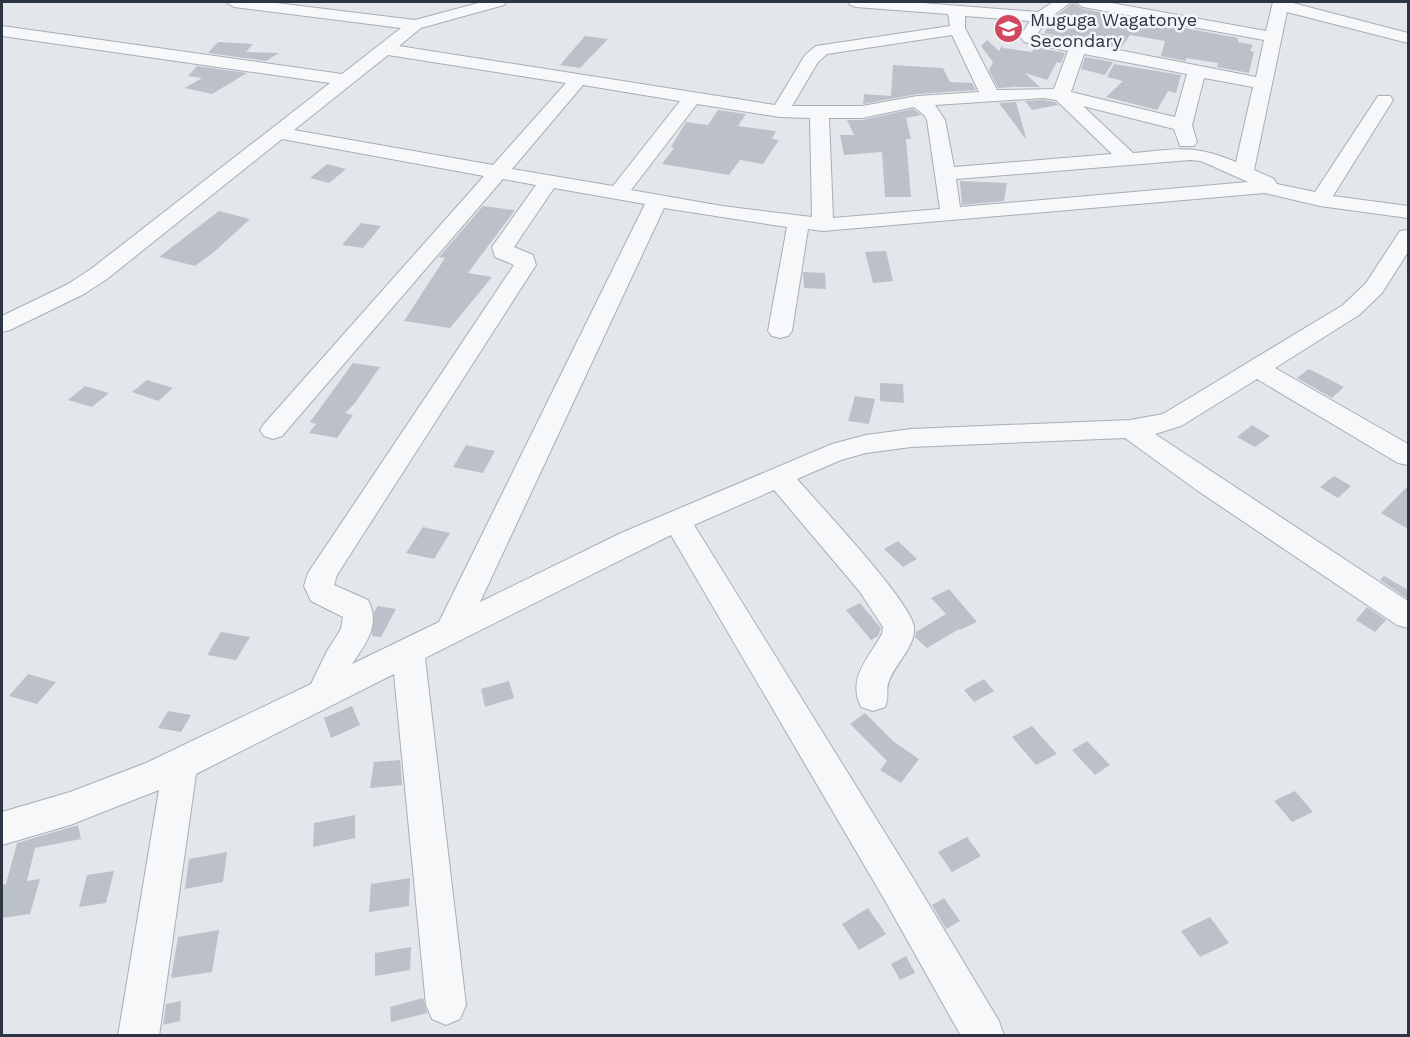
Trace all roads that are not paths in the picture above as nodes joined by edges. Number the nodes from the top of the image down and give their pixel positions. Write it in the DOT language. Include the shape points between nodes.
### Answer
graph roads {
  1 [pos="234,2"];
  2 [pos="375,2"];
  3 [pos="498,2"];
  4 [pos="856,2"];
  5 [pos="1029,2"];
  6 [pos="1063,2"];
  7 [pos="1083,2"];
  8 [pos="1281,3"];
  9 [pos="956,10"];
  10 [pos="1044,13"];
  11 [pos="352,17"];
  12 [pos="415,25"];
  13 [pos="957,28"];
  14 [pos="2,31"];
  15 [pos="1273,37"];
  16 [pos="1408,38"];
  17 [pos="384,49"];
  18 [pos="1077,49"];
  19 [pos="1196,72"];
  20 [pos="345,80"];
  21 [pos="578,80"];
  22 [pos="1263,84"];
  23 [pos="990,95"];
  24 [pos="1060,95"];
  25 [pos="692,98"];
  26 [pos="1384,100"];
  27 [pos="917,101"];
  28 [pos="780,111"];
  29 [pos="819,113"];
  30 [pos="1183,125"];
  31 [pos="278,133"];
  32 [pos="1190,153"];
  33 [pos="1128,159"];
  34 [pos="498,172"];
  35 [pos="945,174"];
  36 [pos="1244,174"];
  37 [pos="548,182"];
  38 [pos="1265,187"];
  39 [pos="618,193"];
  40 [pos="1320,200"];
  41 [pos="657,201"];
  42 [pos="1408,212"];
  43 [pos="951,214"];
  44 [pos="798,223"];
  45 [pos="823,225"];
  46 [pos="1408,236"];
  47 [pos="2,325"];
  48 [pos="780,331"];
  49 [pos="1257,368"];
  50 [pos="1130,429"];
  51 [pos="273,430"];
  52 [pos="1408,456"];
  53 [pos="779,477"];
  54 [pos="677,521"];
  55 [pos="1408,616"];
  56 [pos="450,632"];
  57 [pos="408,652"];
  58 [pos="323,695"];
  59 [pos="873,697"];
  60 [pos="180,765"];
  61 [pos="2,828"];
  62 [pos="446,1005"];
  63 [pos="138,1035"];
  64 [pos="984,1035"];
  1 -- 11 [label="street"];
  2 -- 11 [label="street"];
  3 -- 12 [label="street"];
  4 -- 9 [label="street"];
  5 -- 10 [label="street"];
  6 -- 10 [label="street"];
  7 -- 15 [label="street"];
  8 -- 15 [label="street"];
  8 -- 16 [label="street"];
  9 -- 10 [label="street"];
  9 -- 13 [label="street"];
  10 -- 18 [label="street" via="1028,36"];
  11 -- 12 [label="street"];
  12 -- 17 [label="street"];
  13 -- 23 [label="street"];
  13 -- 28 [label="street" via="822,50 811,59"];
  14 -- 20 [label="street"];
  15 -- 22 [label="street"];
  17 -- 20 [label="street"];
  17 -- 21 [label="street"];
  18 -- 19 [label="street"];
  18 -- 24 [label="street"];
  19 -- 22 [label="street"];
  19 -- 30 [label="street"];
  20 -- 31 [label="street"];
  21 -- 25 [label="street"];
  21 -- 34 [label="street"];
  22 -- 36 [label="street"];
  23 -- 24 [label="street"];
  23 -- 27 [label="street"];
  24 -- 30 [label="street"];
  24 -- 33 [label="street"];
  25 -- 28 [label="street"];
  25 -- 39 [label="street"];
  26 -- 40 [label="street"];
  27 -- 29 [label="street" via="862,112"];
  27 -- 35 [label="street" via="936,120"];
  28 -- 29 [label="street"];
  29 -- 45 [label="street"];
  30 -- 32 [label="street"];
  31 -- 34 [label="street"];
  31 -- 47 [label="street" via="99,274"];
  32 -- 33 [label="street"];
  32 -- 36 [label="street"];
  33 -- 35 [label="street"];
  34 -- 37 [label="street"];
  34 -- 51 [label="street"];
  35 -- 43 [label="street"];
  36 -- 38 [label="street" via="1268,182"];
  37 -- 39 [label="street"];
  37 -- 58 [label="street" via="503,247 503,252 525,260 525,265 323,573 321,593 357,609 360,620 356,635 338,660"];
  38 -- 40 [label="street"];
  38 -- 43 [label="street"];
  39 -- 41 [label="street"];
  40 -- 42 [label="street"];
  41 -- 44 [label="street"];
  41 -- 56 [label="street"];
  43 -- 45 [label="street"];
  44 -- 45 [label="street"];
  44 -- 48 [label="street"];
  46 -- 49 [label="street" via="1374,288 1351,310"];
  49 -- 50 [label="street" via="1172,420"];
  49 -- 52 [label="street"];
  50 -- 53 [label="street" via="911,438 866,444 832,453"];
  50 -- 55 [label="street"];
  53 -- 54 [label="street"];
  53 -- 59 [label="street" via="871,584 898,625 898,635 871,682"];
  54 -- 56 [label="street"];
  54 -- 64 [label="street"];
  56 -- 57 [label="street"];
  57 -- 58 [label="street"];
  57 -- 62 [label="street"];
  58 -- 60 [label="street"];
  60 -- 61 [label="street" via="108,796"];
  60 -- 63 [label="street"];
}
